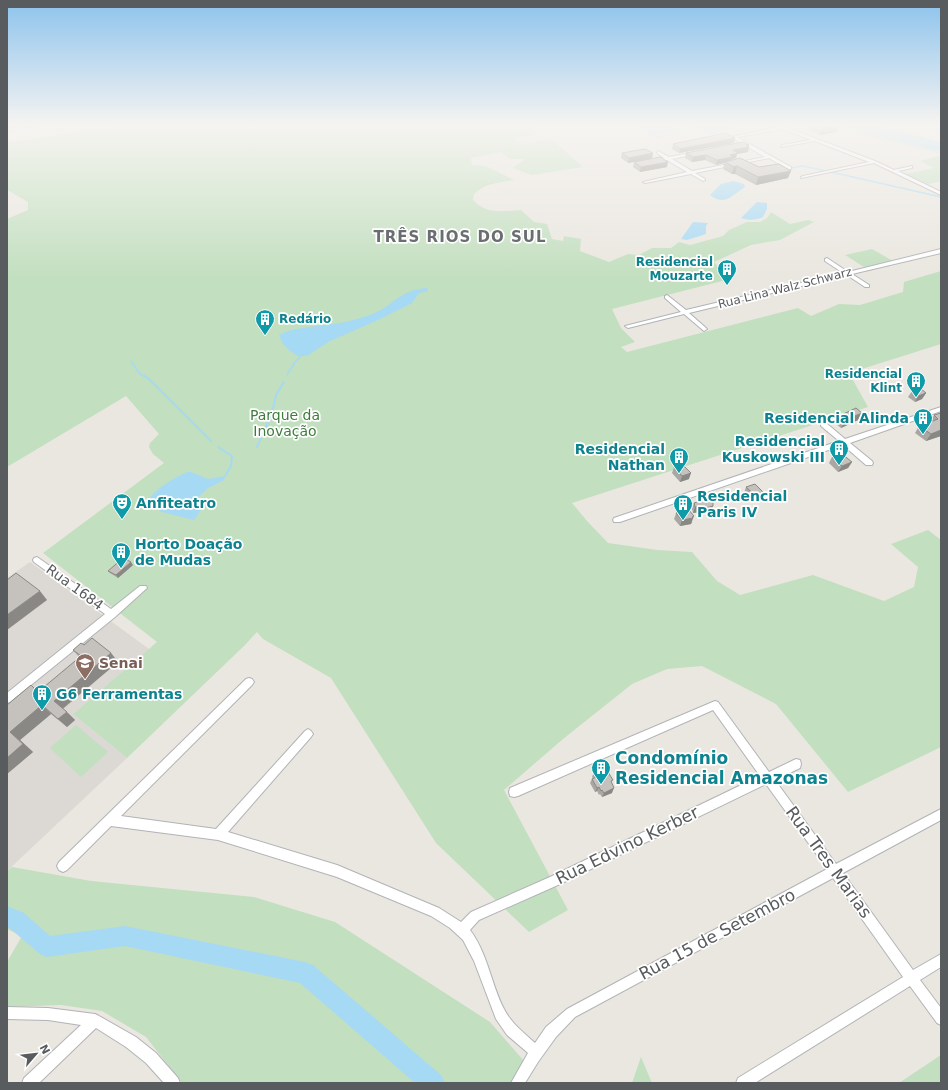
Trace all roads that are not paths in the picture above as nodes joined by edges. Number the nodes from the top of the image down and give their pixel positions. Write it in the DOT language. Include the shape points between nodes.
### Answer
graph roads {
  1 [pos="676,176"];
  2 [pos="696,176"];
  3 [pos="808,176"];
  4 [pos="904,176"];
  5 [pos="803,177"];
  6 [pos="703,180"];
  7 [pos="645,182"];
  8 [pos="941,194"];
  9 [pos="941,251"];
  10 [pos="827,260"];
  11 [pos="847,273"];
  12 [pos="867,286"];
  13 [pos="667,297"];
  14 [pos="685,312"];
  15 [pos="628,326"];
  16 [pos="704,329"];
  17 [pos="941,409"];
  18 [pos="823,424"];
  19 [pos="845,442"];
  20 [pos="869,463"];
  21 [pos="617,520"];
  22 [pos="38,560"];
  23 [pos="143,588"];
  24 [pos="112,614"];
  25 [pos="249,682"];
  26 [pos="7,699"];
  27 [pos="308,734"];
  28 [pos="796,764"];
  29 [pos="768,777"];
  30 [pos="514,792"];
  31 [pos="941,814"];
  32 [pos="110,820"];
  33 [pos="218,835"];
  34 [pos="63,866"];
  35 [pos="836,871"];
  36 [pos="462,930"];
  37 [pos="941,960"];
  38 [pos="912,978"];
  39 [pos="7,1013"];
  40 [pos="941,1019"];
  41 [pos="95,1020"];
  42 [pos="536,1052"];
  43 [pos="29,1083"];
  44 [pos="173,1083"];
  45 [pos="518,1083"];
  46 [pos="743,1083"];
  1 -- 7 [label="street"];
  2 -- 6 [label="street"];
  3 -- 5 [label="street"];
  4 -- 8 [label="street"];
  9 -- 11 [label="street, Rua Lina Walz Schwarz"];
  10 -- 11 [label="street"];
  11 -- 12 [label="street"];
  11 -- 14 [label="street, Rua Lina Walz Schwarz"];
  13 -- 14 [label="street"];
  14 -- 15 [label="street, Rua Lina Walz Schwarz"];
  14 -- 16 [label="street"];
  17 -- 19 [label="street"];
  18 -- 19 [label="street"];
  19 -- 20 [label="street"];
  19 -- 21 [label="street"];
  22 -- 24 [label="street, Rua 1684"];
  23 -- 24 [label="street"];
  24 -- 26 [label="street"];
  25 -- 32 [label="street"];
  27 -- 33 [label="street"];
  28 -- 29 [label="street, Rua Edvino Kerber"];
  29 -- 30 [label="street, Rua Tres Marias" via="715,705"];
  29 -- 35 [label="street, Rua Tres Marias"];
  29 -- 36 [label="street, Rua Edvino Kerber" via="554,881 475,916"];
  31 -- 35 [label="street, Rua 15 de Setembro"];
  32 -- 33 [label="street"];
  32 -- 34 [label="street"];
  33 -- 36 [label="street" via="337,871 435,912"];
  35 -- 38 [label="street, Rua Tres Marias"];
  35 -- 42 [label="street, Rua 15 de Setembro" via="571,1013 551,1032"];
  36 -- 42 [label="street" via="470,941 501,1016 520,1040"];
  37 -- 38 [label="street"];
  38 -- 40 [label="street, Rua Tres Marias"];
  38 -- 46 [label="street"];
  39 -- 41 [label="street" via="48,1014"];
  41 -- 43 [label="street"];
  41 -- 44 [label="street" via="131,1042 151,1058"];
  42 -- 45 [label="street, Rua 15 de Setembro"];
}
